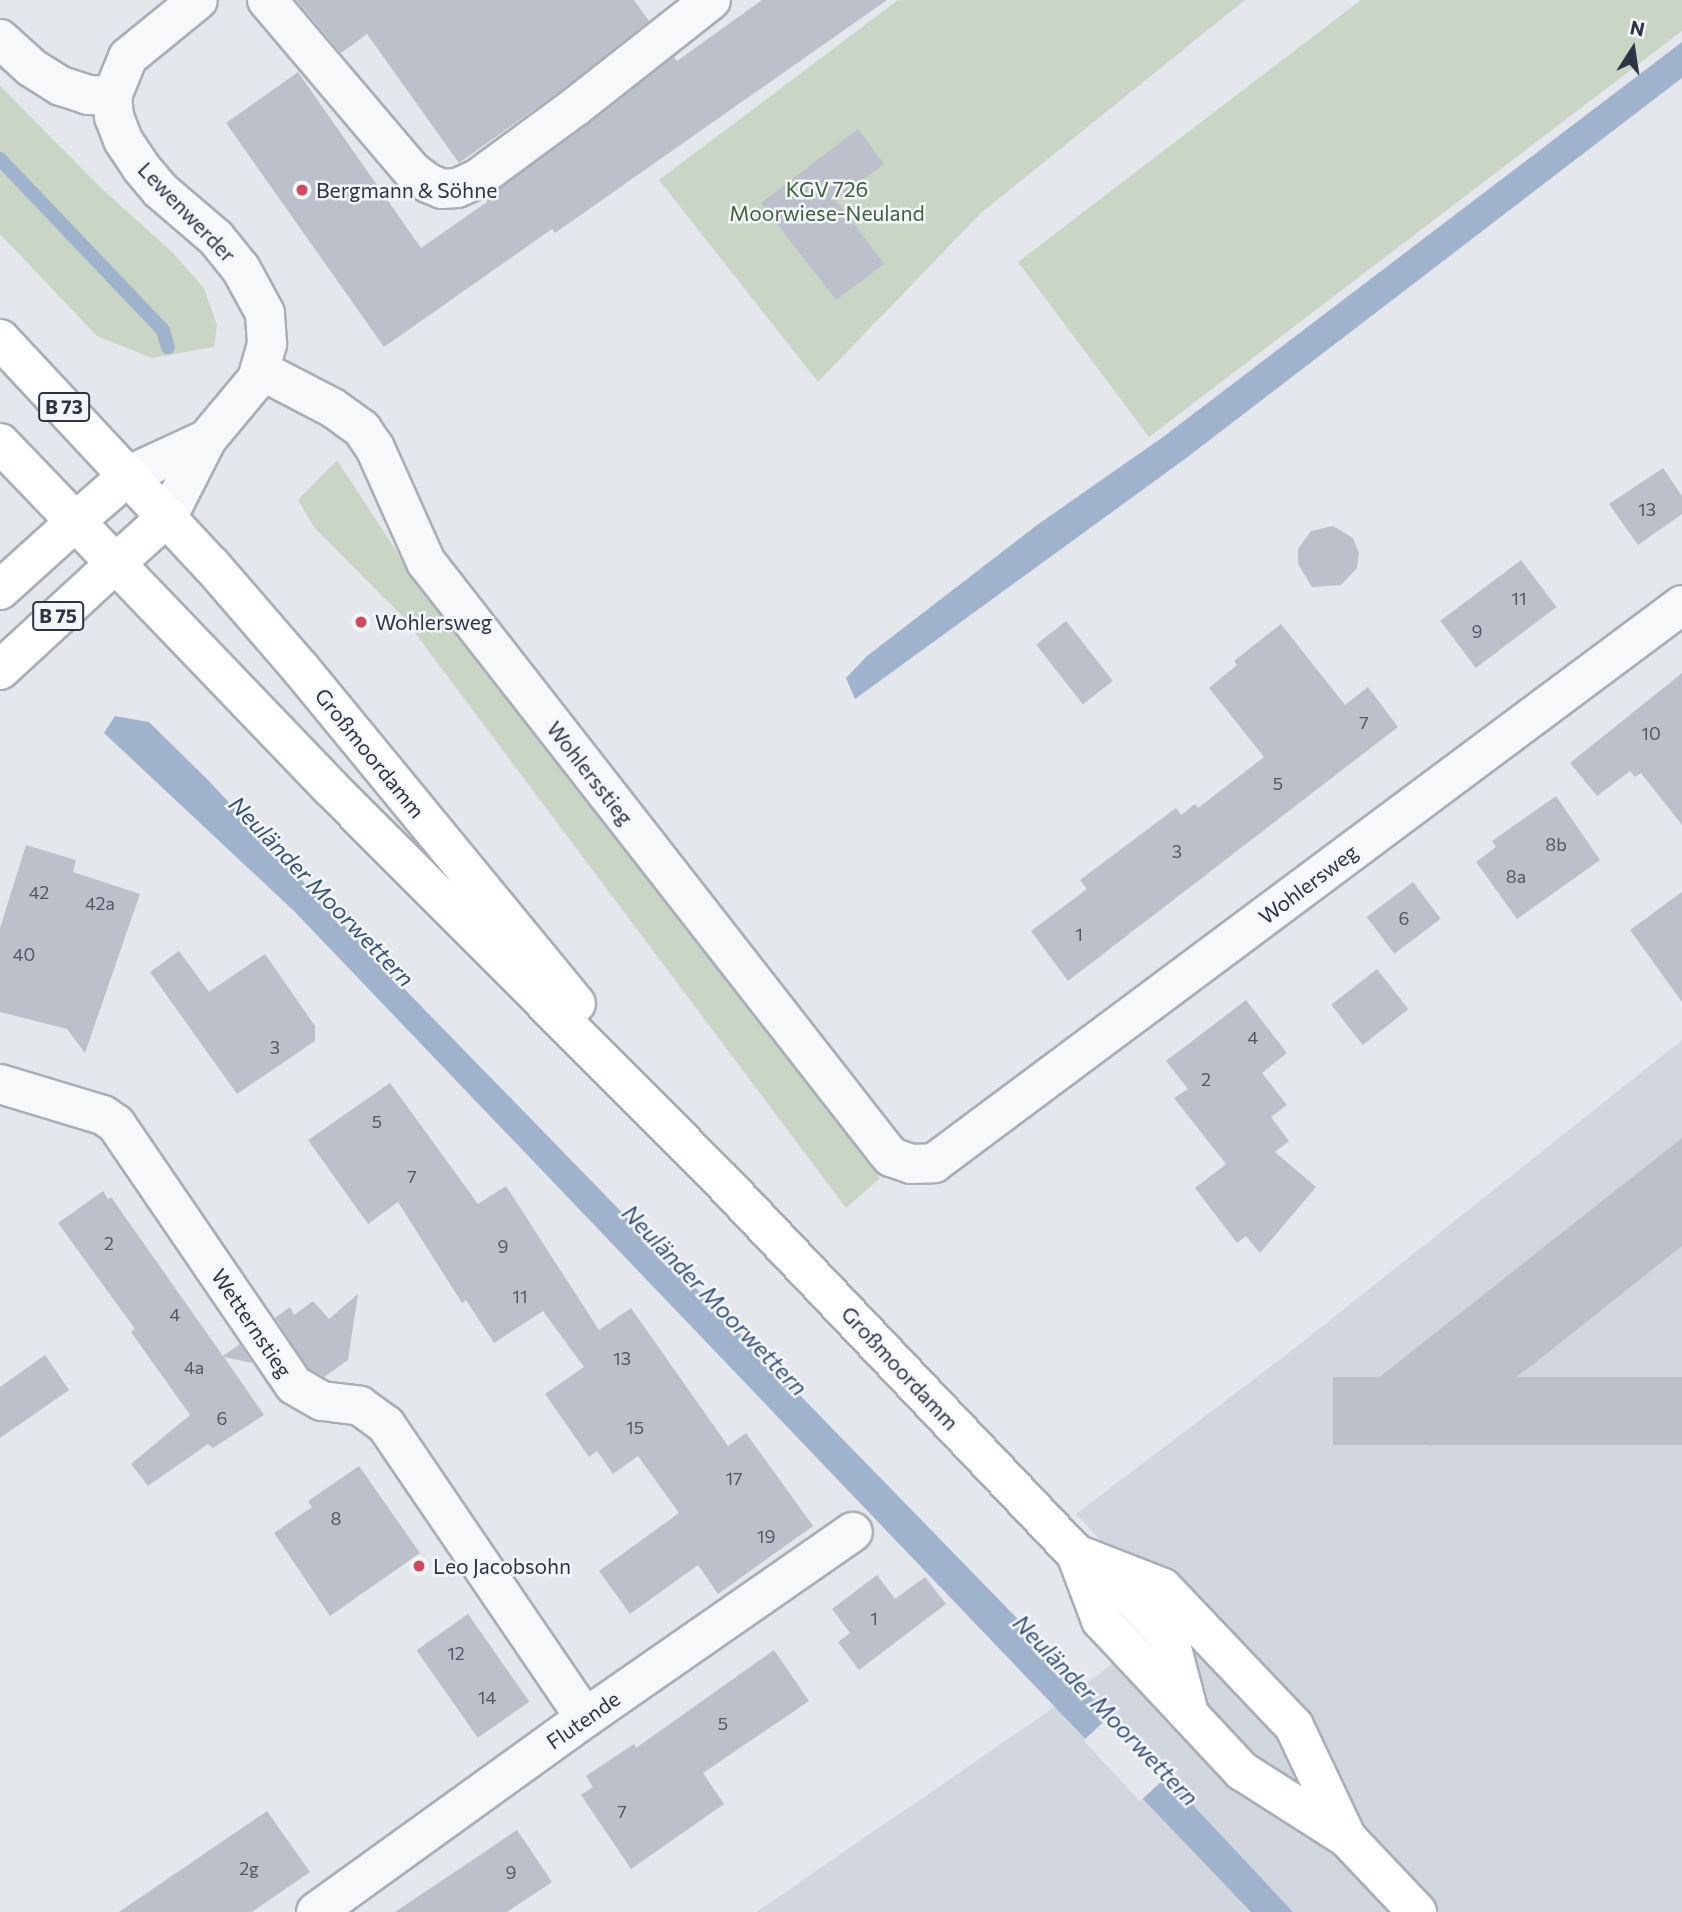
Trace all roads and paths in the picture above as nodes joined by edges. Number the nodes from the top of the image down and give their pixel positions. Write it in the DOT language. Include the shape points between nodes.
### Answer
graph roads {
  1 [pos="198,0"];
  2 [pos="267,0"];
  3 [pos="711,0"];
  4 [pos="0,39"];
  5 [pos="112,96"];
  6 [pos="0,339"];
  7 [pos="260,370"];
  8 [pos="207,439"];
  9 [pos="0,443"];
  10 [pos="129,475"];
  11 [pos="168,516"];
  12 [pos="76,521"];
  13 [pos="116,563"];
  14 [pos="0,590"];
  15 [pos="1682,605"];
  16 [pos="0,670"];
  17 [pos="0,1084"];
  18 [pos="934,1163"];
  19 [pos="723,1182"];
  20 [pos="853,1532"];
  21 [pos="1076,1554"];
  22 [pos="585,1718"];
  23 [pos="1347,1838"];
  24 [pos="316,1912"];
  25 [pos="1417,1912"];
  1 -- 5 [label="street" via="128,57"];
  2 -- 3 [label="street" via="412,171 442,189 477,179"];
  4 -- 5 [label="street" via="61,86"];
  5 -- 7 [label="street, Lewenwerder" via="122,140 141,167 160,190 216,238 256,293 265,313 267,343"];
  6 -- 10 [label="main road, Großmoordamm / B 73"];
  7 -- 8 [label="street, Lewenwerder" via="246,394"];
  7 -- 18 [label="street, Wohlersstieg" via="333,408 362,429 426,562 508,668 891,1157 911,1164"];
  8 -- 10 [label="street"];
  8 -- 11 [label="street"];
  9 -- 12 [label="main road, Großmoordamm"];
  10 -- 11 [label="main road, Großmoordamm / B 73"];
  10 -- 12 [label="main road"];
  11 -- 13 [label="main road"];
  11 -- 19 [label="main road, Großmoordamm" via="301,669"];
  12 -- 13 [label="main road, Großmoordamm"];
  12 -- 14 [label="main road, B 75"];
  13 -- 16 [label="main road, B 75"];
  13 -- 19 [label="main road, Großmoordamm" via="332,789"];
  15 -- 18 [label="street, Wohlersweg"];
  17 -- 22 [label="street, Wetternstieg" via="103,1115 116,1124 294,1385 322,1401 359,1406 386,1425"];
  19 -- 21 [label="main road, Großmoordamm"];
  20 -- 22 [label="street, Flutende"];
  21 -- 23 [label="main road, Großmoordamm" via="1101,1620 1242,1771"];
  21 -- 23 [label="main road, Großmoordamm" via="1163,1588 1294,1726"];
  22 -- 24 [label="street, Flutende"];
  23 -- 25 [label="main road, Großmoordamm"];
}
